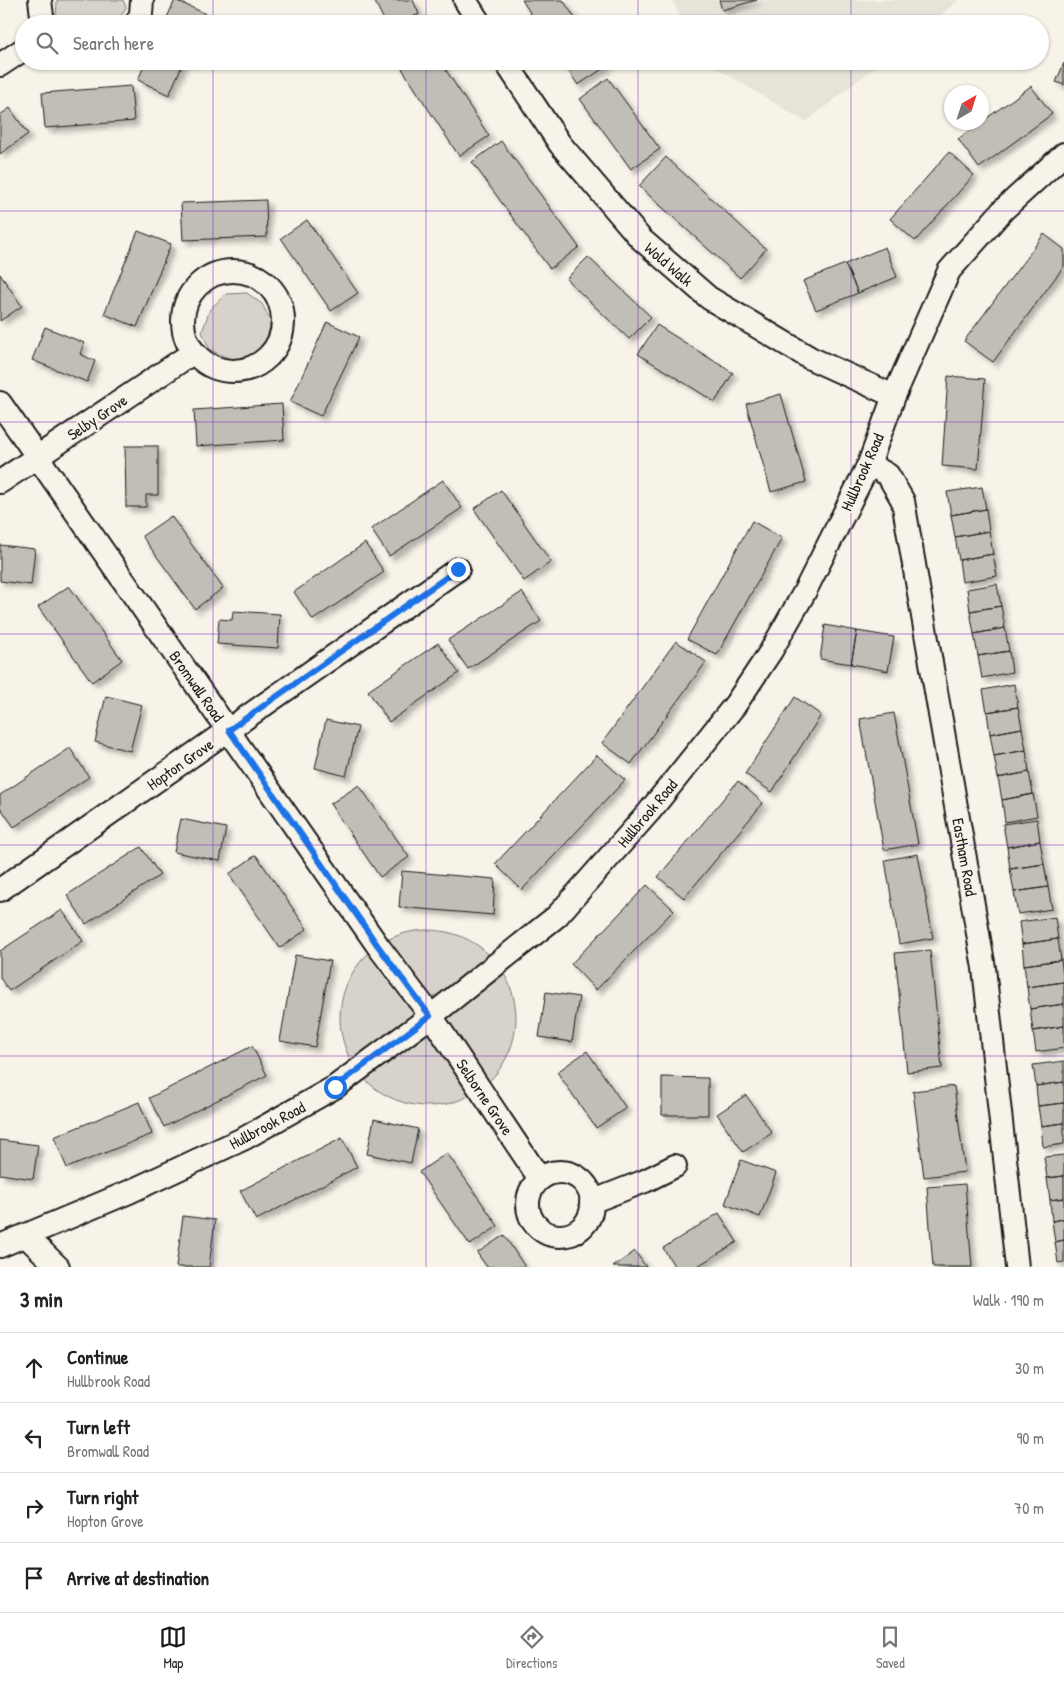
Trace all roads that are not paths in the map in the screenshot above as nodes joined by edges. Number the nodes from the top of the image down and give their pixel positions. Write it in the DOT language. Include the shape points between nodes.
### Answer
graph roads {
  1 [pos="40,0"];
  2 [pos="142,0"];
  3 [pos="465,0"];
  4 [pos="42,15"];
  5 [pos="140,15"];
  6 [pos="474,15"];
  7 [pos="15,55"];
  8 [pos="0,65"];
  9 [pos="511,70"];
  10 [pos="1064,154"];
  11 [pos="194,352"];
  12 [pos="894,396"];
  13 [pos="0,403"];
  14 [pos="37,458"];
  15 [pos="869,464"];
  16 [pos="0,482"];
  17 [pos="458,569"];
  18 [pos="229,730"];
  19 [pos="0,890"];
  20 [pos="430,1016"];
  21 [pos="674,1166"];
  22 [pos="540,1178"];
  23 [pos="592,1202"];
  24 [pos="26,1236"];
  25 [pos="0,1246"];
  26 [pos="58,1267"];
  27 [pos="1017,1267"];
  1 -- 4 [label="street"];
  2 -- 5 [label="street"];
  3 -- 6 [label="street"];
  7 -- 8 [label="street"];
  9 -- 12 [label="street, Wold Walk" via="560,144 641,239 709,298 810,358"];
  10 -- 12 [label="street, Hullbrook Road" via="1003,210 949,271"];
  11 -- 11 [label="street" via="220,370 252,368 266,359 282,332 283,316 279,300 270,287 256,276 240,271 223,272 207,278 194,289 182,320 185,337"];
  11 -- 14 [label="street, Selby Grove"];
  12 -- 15 [label="street, Hullbrook Road"];
  13 -- 14 [label="street, Bromwall Road"];
  14 -- 16 [label="street, Selby Grove"];
  14 -- 18 [label="street, Bromwall Road"];
  15 -- 20 [label="street, Hullbrook Road" via="804,593 771,652 735,705 649,812 556,916"];
  15 -- 27 [label="street, Eastham Road" via="888,475 904,501 984,968"];
  17 -- 18 [label="street, Hopton Grove"];
  18 -- 19 [label="street, Hopton Grove"];
  18 -- 20 [label="street, Bromwall Road"];
  20 -- 22 [label="street, Selborne Grove"];
  20 -- 24 [label="street, Hullbrook Road" via="335,1087 245,1138"];
  21 -- 23 [label="street"];
  22 -- 23 [label="street" via="558,1172 577,1177 590,1192"];
  22 -- 23 [label="street" via="533,1186 528,1207 537,1227 546,1233 568,1235 578,1230 586,1223"];
  24 -- 25 [label="street, Hullbrook Road"];
  24 -- 26 [label="street"];
}
